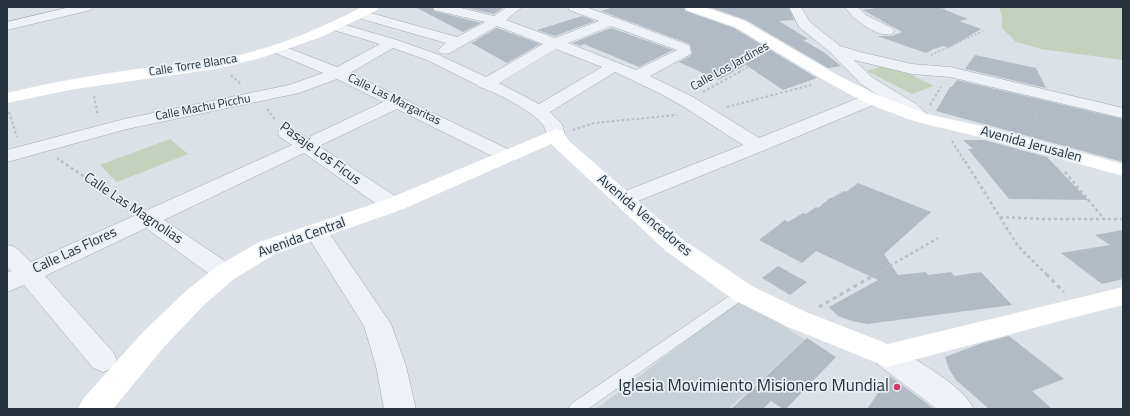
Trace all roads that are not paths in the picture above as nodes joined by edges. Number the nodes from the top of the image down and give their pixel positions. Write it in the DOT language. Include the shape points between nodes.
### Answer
graph roads {
  1 [pos="86,7"];
  2 [pos="439,7"];
  3 [pos="516,7"];
  4 [pos="574,7"];
  5 [pos="795,7"];
  6 [pos="851,7"];
  7 [pos="693,8"];
  8 [pos="366,11"];
  9 [pos="496,21"];
  10 [pos="612,21"];
  11 [pos="7,26"];
  12 [pos="335,26"];
  13 [pos="887,31"];
  14 [pos="458,42"];
  15 [pos="392,43"];
  16 [pos="556,43"];
  17 [pos="278,49"];
  18 [pos="835,49"];
  19 [pos="432,57"];
  20 [pos="614,66"];
  21 [pos="338,73"];
  22 [pos="637,76"];
  23 [pos="485,84"];
  24 [pos="7,98"];
  25 [pos="872,99"];
  26 [pos="397,102"];
  27 [pos="539,111"];
  28 [pos="1123,113"];
  29 [pos="931,120"];
  30 [pos="287,133"];
  31 [pos="556,135"];
  32 [pos="305,146"];
  33 [pos="758,146"];
  34 [pos="14,154"];
  35 [pos="507,156"];
  36 [pos="1123,170"];
  37 [pos="623,200"];
  38 [pos="393,205"];
  39 [pos="146,218"];
  40 [pos="317,232"];
  41 [pos="7,253"];
  42 [pos="225,273"];
  43 [pos="17,278"];
  44 [pos="743,293"];
  45 [pos="1123,296"];
  46 [pos="887,356"];
  47 [pos="102,360"];
  48 [pos="947,404"];
  49 [pos="94,409"];
  50 [pos="400,409"];
  51 [pos="576,409"];
  1 -- 11 [label="street"];
  2 -- 9 [label="street"];
  3 -- 9 [label="street"];
  4 -- 10 [label="street"];
  5 -- 18 [label="street, Avenida Jerusalen" via="804,24"];
  6 -- 13 [label="street" via="861,18"];
  7 -- 25 [label="street" via="740,24"];
  8 -- 12 [label="street, Calle Torre Blanca"];
  8 -- 14 [label="street"];
  9 -- 14 [label="street"];
  9 -- 16 [label="street"];
  10 -- 16 [label="street"];
  10 -- 22 [label="street" via="684,48 680,55"];
  12 -- 15 [label="street, Avenida Vencedores"];
  12 -- 17 [label="street, Calle Torre Blanca"];
  14 -- 19 [label="street"];
  15 -- 19 [label="street, Avenida Vencedores"];
  15 -- 21 [label="street, Calle Machu Picchu"];
  16 -- 20 [label="street"];
  16 -- 23 [label="street"];
  17 -- 21 [label="street, Calle Las Margaritas"];
  17 -- 24 [label="street, Calle Torre Blanca" via="217,64 144,73"];
  18 -- 28 [label="street" via="912,69 950,72"];
  18 -- 29 [label="street, Avenida Jerusalen" via="867,80"];
  19 -- 23 [label="street, Avenida Vencedores"];
  20 -- 22 [label="street"];
  20 -- 27 [label="street"];
  21 -- 26 [label="street, Calle Las Margaritas"];
  21 -- 34 [label="street, Calle Machu Picchu" via="293,89 169,114"];
  22 -- 33 [label="street" via="687,100"];
  23 -- 27 [label="street, Avenida Vencedores" via="508,93"];
  25 -- 29 [label="street"];
  25 -- 33 [label="street"];
  26 -- 32 [label="street"];
  26 -- 35 [label="street, Calle Las Margaritas"];
  27 -- 31 [label="street, Avenida Vencedores" via="553,124"];
  29 -- 36 [label="street, Avenida Jerusalen"];
  30 -- 32 [label="street, Pasaje Los Ficus"];
  31 -- 35 [label="street, Avenida Central"];
  31 -- 37 [label="street, Avenida Vencedores" via="562,144"];
  32 -- 38 [label="street, Pasaje Los Ficus"];
  32 -- 39 [label="street, Calle Las Flores"];
  33 -- 37 [label="street"];
  35 -- 38 [label="street, Avenida Central"];
  37 -- 44 [label="street, Avenida Vencedores" via="674,245"];
  38 -- 40 [label="street, Avenida Central"];
  39 -- 42 [label="street, Calle Las Magnolias"];
  39 -- 43 [label="street, Calle Las Flores"];
  40 -- 42 [label="street, Avenida Central" via="267,248"];
  40 -- 50 [label="street" via="377,324 391,366"];
  41 -- 43 [label="street"];
  42 -- 49 [label="street, Avenida Central" via="195,298 153,340"];
  43 -- 47 [label="street"];
  44 -- 46 [label="street, Avenida Vencedores" via="796,319"];
  44 -- 51 [label="lane"];
  45 -- 46 [label="street"];
  46 -- 48 [label="street, Avenida Vencedores"];
}
